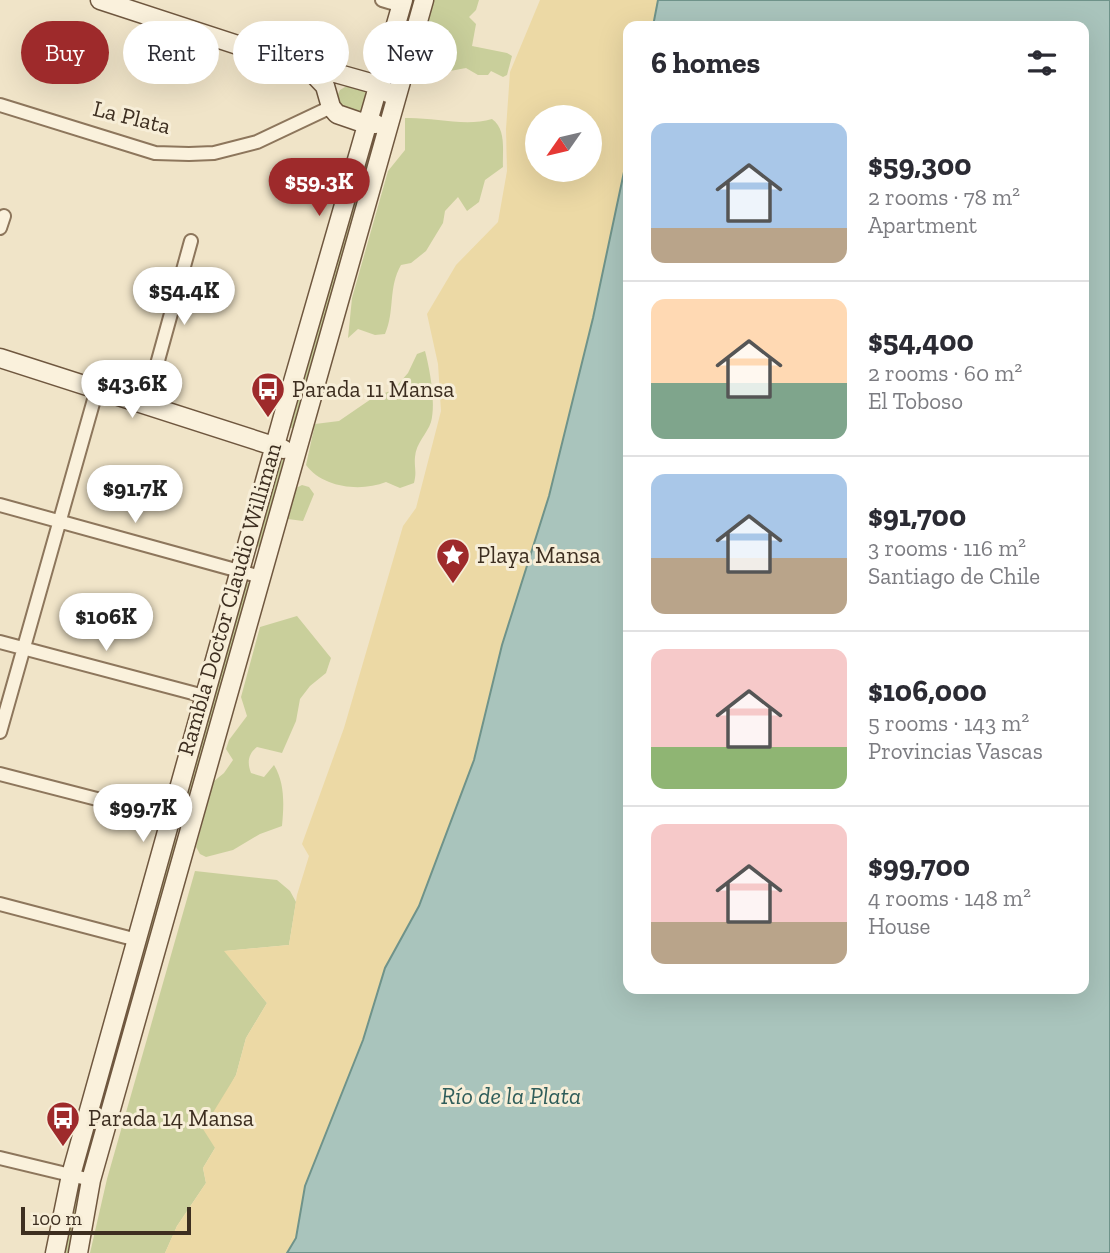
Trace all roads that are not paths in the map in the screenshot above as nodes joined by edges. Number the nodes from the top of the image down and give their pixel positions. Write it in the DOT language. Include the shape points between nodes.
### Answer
graph roads {
  1 [pos="100,0"];
  2 [pos="382,0"];
  3 [pos="424,0"];
  4 [pos="402,3"];
  5 [pos="127,4"];
  6 [pos="233,41"];
  7 [pos="349,77"];
  8 [pos="323,84"];
  9 [pos="336,84"];
  10 [pos="378,85"];
  11 [pos="394,98"];
  12 [pos="329,100"];
  13 [pos="0,105"];
  14 [pos="387,122"];
  15 [pos="366,124"];
  16 [pos="191,241"];
  17 [pos="0,358"];
  18 [pos="97,389"];
  19 [pos="146,404"];
  20 [pos="274,446"];
  21 [pos="296,453"];
  22 [pos="0,505"];
  23 [pos="60,521"];
  24 [pos="240,571"];
  25 [pos="261,577"];
  26 [pos="0,642"];
  27 [pos="24,648"];
  28 [pos="204,696"];
  29 [pos="0,732"];
  30 [pos="0,774"];
  31 [pos="170,818"];
  32 [pos="190,823"];
  33 [pos="0,904"];
  34 [pos="136,940"];
  35 [pos="0,1158"];
  36 [pos="71,1175"];
  37 [pos="91,1180"];
  38 [pos="55,1253"];
  39 [pos="78,1253"];
  1 -- 5 [label="main road"];
  2 -- 4 [label="street"];
  3 -- 11 [label="main road, Rambla Doctor Claudio Williman"];
  4 -- 10 [label="main road, Rambla Doctor Claudio Williman"];
  5 -- 6 [label="main road"];
  7 -- 10 [label="main road"];
  8 -- 12 [label="main road"];
  9 -- 12 [label="main road"];
  10 -- 11 [label="main road"];
  10 -- 15 [label="main road, Rambla Doctor Claudio Williman"];
  11 -- 14 [label="main road, Rambla Doctor Claudio Williman"];
  12 -- 13 [label="street, La Plata" via="257,142 189,154 155,153"];
  12 -- 15 [label="main road" via="337,114"];
  14 -- 15 [label="main road"];
  14 -- 21 [label="main road, Rambla Doctor Claudio Williman"];
  15 -- 20 [label="main road, Rambla Doctor Claudio Williman"];
  16 -- 19 [label="street"];
  17 -- 18 [label="main road"];
  18 -- 19 [label="main road"];
  18 -- 23 [label="street"];
  19 -- 20 [label="main road"];
  20 -- 21 [label="main road"];
  20 -- 24 [label="main road, Rambla Doctor Claudio Williman"];
  21 -- 25 [label="main road, Rambla Doctor Claudio Williman"];
  22 -- 23 [label="street"];
  23 -- 24 [label="street"];
  23 -- 27 [label="street"];
  24 -- 25 [label="street"];
  24 -- 28 [label="main road, Rambla Doctor Claudio Williman"];
  25 -- 32 [label="main road, Rambla Doctor Claudio Williman"];
  26 -- 27 [label="street"];
  27 -- 28 [label="street"];
  27 -- 29 [label="street"];
  28 -- 31 [label="main road, Rambla Doctor Claudio Williman"];
  30 -- 31 [label="street"];
  31 -- 32 [label="street"];
  31 -- 34 [label="main road, Rambla Doctor Claudio Williman"];
  32 -- 37 [label="main road, Rambla Doctor Claudio Williman"];
  33 -- 34 [label="street"];
  34 -- 36 [label="main road, Rambla Doctor Claudio Williman"];
  35 -- 36 [label="street"];
  36 -- 37 [label="street"];
  36 -- 38 [label="main road, Rambla Doctor Claudio Williman"];
  37 -- 39 [label="main road, Rambla Doctor Claudio Williman"];
}
